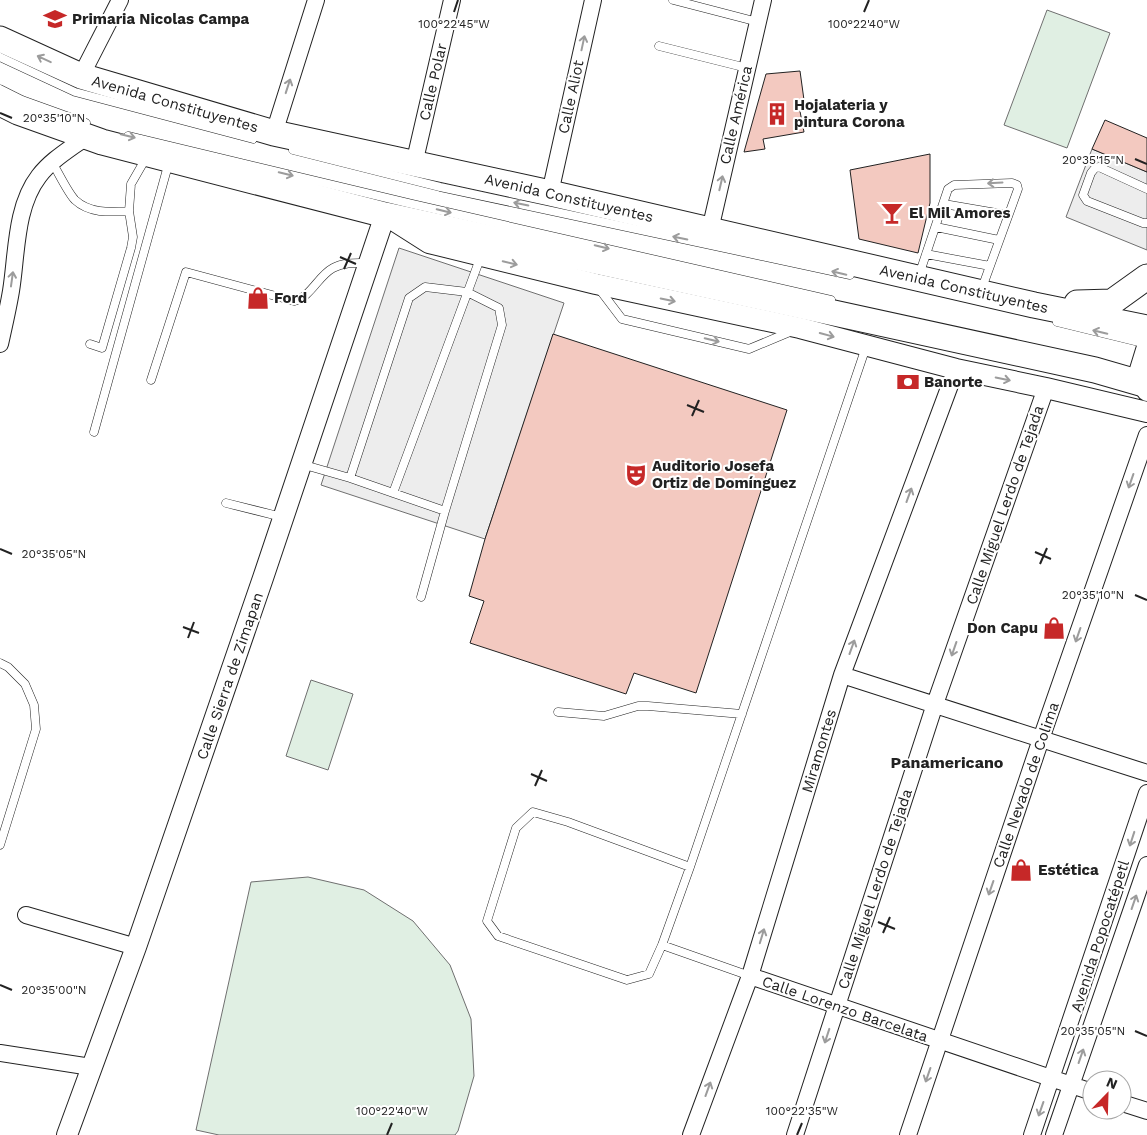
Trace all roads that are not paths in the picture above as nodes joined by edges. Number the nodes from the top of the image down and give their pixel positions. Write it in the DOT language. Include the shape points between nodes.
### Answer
graph roads {
  1 [pos="120,0"];
  2 [pos="316,0"];
  3 [pos="452,0"];
  4 [pos="592,0"];
  5 [pos="673,0"];
  6 [pos="763,0"];
  7 [pos="758,22"];
  8 [pos="0,39"];
  9 [pos="659,46"];
  10 [pos="0,57"];
  11 [pos="747,68"];
  12 [pos="81,76"];
  13 [pos="0,89"];
  14 [pos="0,103"];
  15 [pos="89,131"];
  16 [pos="118,134"];
  17 [pos="272,140"];
  18 [pos="159,157"];
  19 [pos="52,162"];
  20 [pos="414,164"];
  21 [pos="1147,189"];
  22 [pos="550,193"];
  23 [pos="944,204"];
  24 [pos="129,211"];
  25 [pos="385,214"];
  26 [pos="1008,216"];
  27 [pos="1147,223"];
  28 [pos="936,227"];
  29 [pos="710,230"];
  30 [pos="999,240"];
  31 [pos="926,254"];
  32 [pos="481,256"];
  33 [pos="368,263"];
  34 [pos="990,266"];
  35 [pos="855,276"];
  36 [pos="1147,277"];
  37 [pos="917,279"];
  38 [pos="596,284"];
  39 [pos="467,292"];
  40 [pos="980,292"];
  41 [pos="842,302"];
  42 [pos="1042,313"];
  43 [pos="800,328"];
  44 [pos="1147,328"];
  45 [pos="0,344"];
  46 [pos="90,344"];
  47 [pos="1147,345"];
  48 [pos="867,346"];
  49 [pos="1060,354"];
  50 [pos="1114,366"];
  51 [pos="956,369"];
  52 [pos="152,380"];
  53 [pos="1143,380"];
  54 [pos="1046,388"];
  55 [pos="1147,412"];
  56 [pos="94,432"];
  57 [pos="1147,435"];
  58 [pos="301,464"];
  59 [pos="350,478"];
  60 [pos="393,493"];
  61 [pos="226,503"];
  62 [pos="445,512"];
  63 [pos="284,517"];
  64 [pos="421,597"];
  65 [pos="0,663"];
  66 [pos="842,675"];
  67 [pos="935,704"];
  68 [pos="558,712"];
  69 [pos="742,714"];
  70 [pos="1041,740"];
  71 [pos="1147,774"];
  72 [pos="1147,793"];
  73 [pos="4,818"];
  74 [pos="0,845"];
  75 [pos="1147,865"];
  76 [pos="690,867"];
  77 [pos="26,915"];
  78 [pos="662,946"];
  79 [pos="136,947"];
  80 [pos="750,976"];
  81 [pos="836,1006"];
  82 [pos="940,1041"];
  83 [pos="0,1053"];
  84 [pos="91,1066"];
  85 [pos="1052,1078"];
  86 [pos="1071,1085"];
  87 [pos="1082,1089"];
  88 [pos="1132,1106"];
  89 [pos="1147,1111"];
  90 [pos="67,1135"];
  91 [pos="691,1135"];
  92 [pos="795,1135"];
  93 [pos="908,1135"];
  94 [pos="1032,1135"];
  95 [pos="1054,1135"];
  1 -- 12 [label="street"];
  17 -- 2 [label="street, one-way"];
  3 -- 20 [label="street, Calle Polar"];
  22 -- 4 [label="street, Calle Aliot, one-way"];
  5 -- 7 [label="lane"];
  6 -- 7 [label="street, Calle América"];
  7 -- 11 [label="street, Calle América"];
  12 -- 8 [label="main road, Avenida Constituyentes, one-way"];
  9 -- 11 [label="lane"];
  10 -- 17 [label="lane" via="75,92"];
  29 -- 11 [label="street, Calle América, one-way"];
  12 -- 17 [label="main road, Avenida Constituyentes"];
  13 -- 15 [label="lane"];
  14 -- 15 [label="main road" via="18,112"];
  15 -- 18 [label="main road"];
  15 -- 19 [label="street"];
  16 -- 41 [label="lane, one-way"];
  17 -- 20 [label="main road, Avenida Constituyentes"];
  35 -- 17 [label="lane, one-way" via="440,187"];
  18 -- 24 [label="lane" via="131,184"];
  18 -- 25 [label="main road"];
  18 -- 56 [label="lane"];
  19 -- 24 [label="lane" via="75,200 92,210"];
  45 -- 19 [label="street, one-way" via="23,212 38,177"];
  20 -- 22 [label="main road, Avenida Constituyentes"];
  21 -- 27 [label="lane" via="1099,167 1091,173 1083,195 1086,200"];
  22 -- 29 [label="main road, Avenida Constituyentes"];
  23 -- 26 [label="lane"];
  26 -- 23 [label="lane, one-way" via="1018,189 1012,183 954,185 948,189"];
  23 -- 28 [label="lane"];
  24 -- 46 [label="lane" via="133,237 131,248 102,348"];
  25 -- 32 [label="street" via="429,243"];
  25 -- 33 [label="street, Calle Sierra de Zimapan"];
  25 -- 53 [label="main road"];
  26 -- 30 [label="lane"];
  28 -- 30 [label="lane"];
  28 -- 31 [label="lane"];
  29 -- 37 [label="main road, Avenida Constituyentes"];
  30 -- 34 [label="lane"];
  31 -- 34 [label="lane"];
  31 -- 37 [label="lane"];
  32 -- 38 [label="street, one-way"];
  32 -- 39 [label="lane"];
  33 -- 52 [label="lane" via="345,263 331,268 302,299 294,301 186,272"];
  33 -- 58 [label="street, Calle Sierra de Zimapan"];
  34 -- 40 [label="lane"];
  36 -- 42 [label="main road" via="1112,302"];
  37 -- 40 [label="main road, Avenida Constituyentes"];
  38 -- 43 [label="street, one-way"];
  38 -- 43 [label="lane, one-way" via="622,319 749,348"];
  39 -- 59 [label="lane" via="425,287 409,298"];
  39 -- 60 [label="lane"];
  39 -- 62 [label="lane" via="500,308 502,326"];
  40 -- 42 [label="main road, Avenida Constituyentes"];
  42 -- 44 [label="main road, Avenida Constituyentes"];
  47 -- 42 [label="lane, one-way"];
  43 -- 48 [label="street, one-way"];
  47 -- 53 [label="street"];
  48 -- 51 [label="street"];
  48 -- 69 [label="lane"];
  49 -- 50 [label="lane"];
  51 -- 54 [label="street, one-way"];
  66 -- 51 [label="street, Miramontes, one-way"];
  54 -- 55 [label="street"];
  54 -- 67 [label="street, Calle Miguel Lerdo de Tejada, one-way"];
  57 -- 70 [label="street, Calle Nevado de Colima, one-way"];
  58 -- 59 [label="lane"];
  58 -- 63 [label="street, Calle Sierra de Zimapan"];
  59 -- 60 [label="lane"];
  60 -- 62 [label="lane"];
  61 -- 63 [label="lane"];
  62 -- 64 [label="lane"];
  63 -- 79 [label="street, Calle Sierra de Zimapan"];
  65 -- 73 [label="lane" via="25,684 34,705 36,729"];
  66 -- 67 [label="street"];
  80 -- 66 [label="street, Miramontes, one-way"];
  67 -- 70 [label="street"];
  67 -- 81 [label="street, Calle Miguel Lerdo de Tejada"];
  68 -- 69 [label="lane" via="604,716 648,706"];
  69 -- 76 [label="lane"];
  70 -- 71 [label="street"];
  70 -- 82 [label="street, Calle Nevado de Colima, one-way"];
  72 -- 85 [label="street, Avenida Popocatépetl, one-way"];
  73 -- 74 [label="lane"];
  86 -- 75 [label="street, Avenida Popocatépetl, one-way"];
  76 -- 78 [label="lane"];
  76 -- 78 [label="lane" via="533,812 516,828 487,921 498,936 627,980 649,974"];
  77 -- 79 [label="street"];
  78 -- 80 [label="lane"];
  79 -- 84 [label="street, Calle Sierra de Zimapan"];
  80 -- 81 [label="street, Calle Lorenzo Barcelata"];
  91 -- 80 [label="street, Miramontes, one-way"];
  81 -- 82 [label="street, Calle Lorenzo Barcelata"];
  81 -- 92 [label="street, Calle Miguel Lerdo de Tejada, one-way"];
  82 -- 85 [label="street, Calle Lorenzo Barcelata"];
  82 -- 93 [label="street, Calle Nevado de Colima, one-way"];
  83 -- 84 [label="street"];
  84 -- 90 [label="street, Calle Sierra de Zimapan"];
  85 -- 86 [label="street, Calle Lorenzo Barcelata"];
  85 -- 94 [label="street, Avenida Popocatépetl, one-way"];
  86 -- 87 [label="street, Calle Lorenzo Barcelata"];
  86 -- 95 [label="street, Avenida Popocatépetl"];
  88 -- 89 [label="street"];
}
